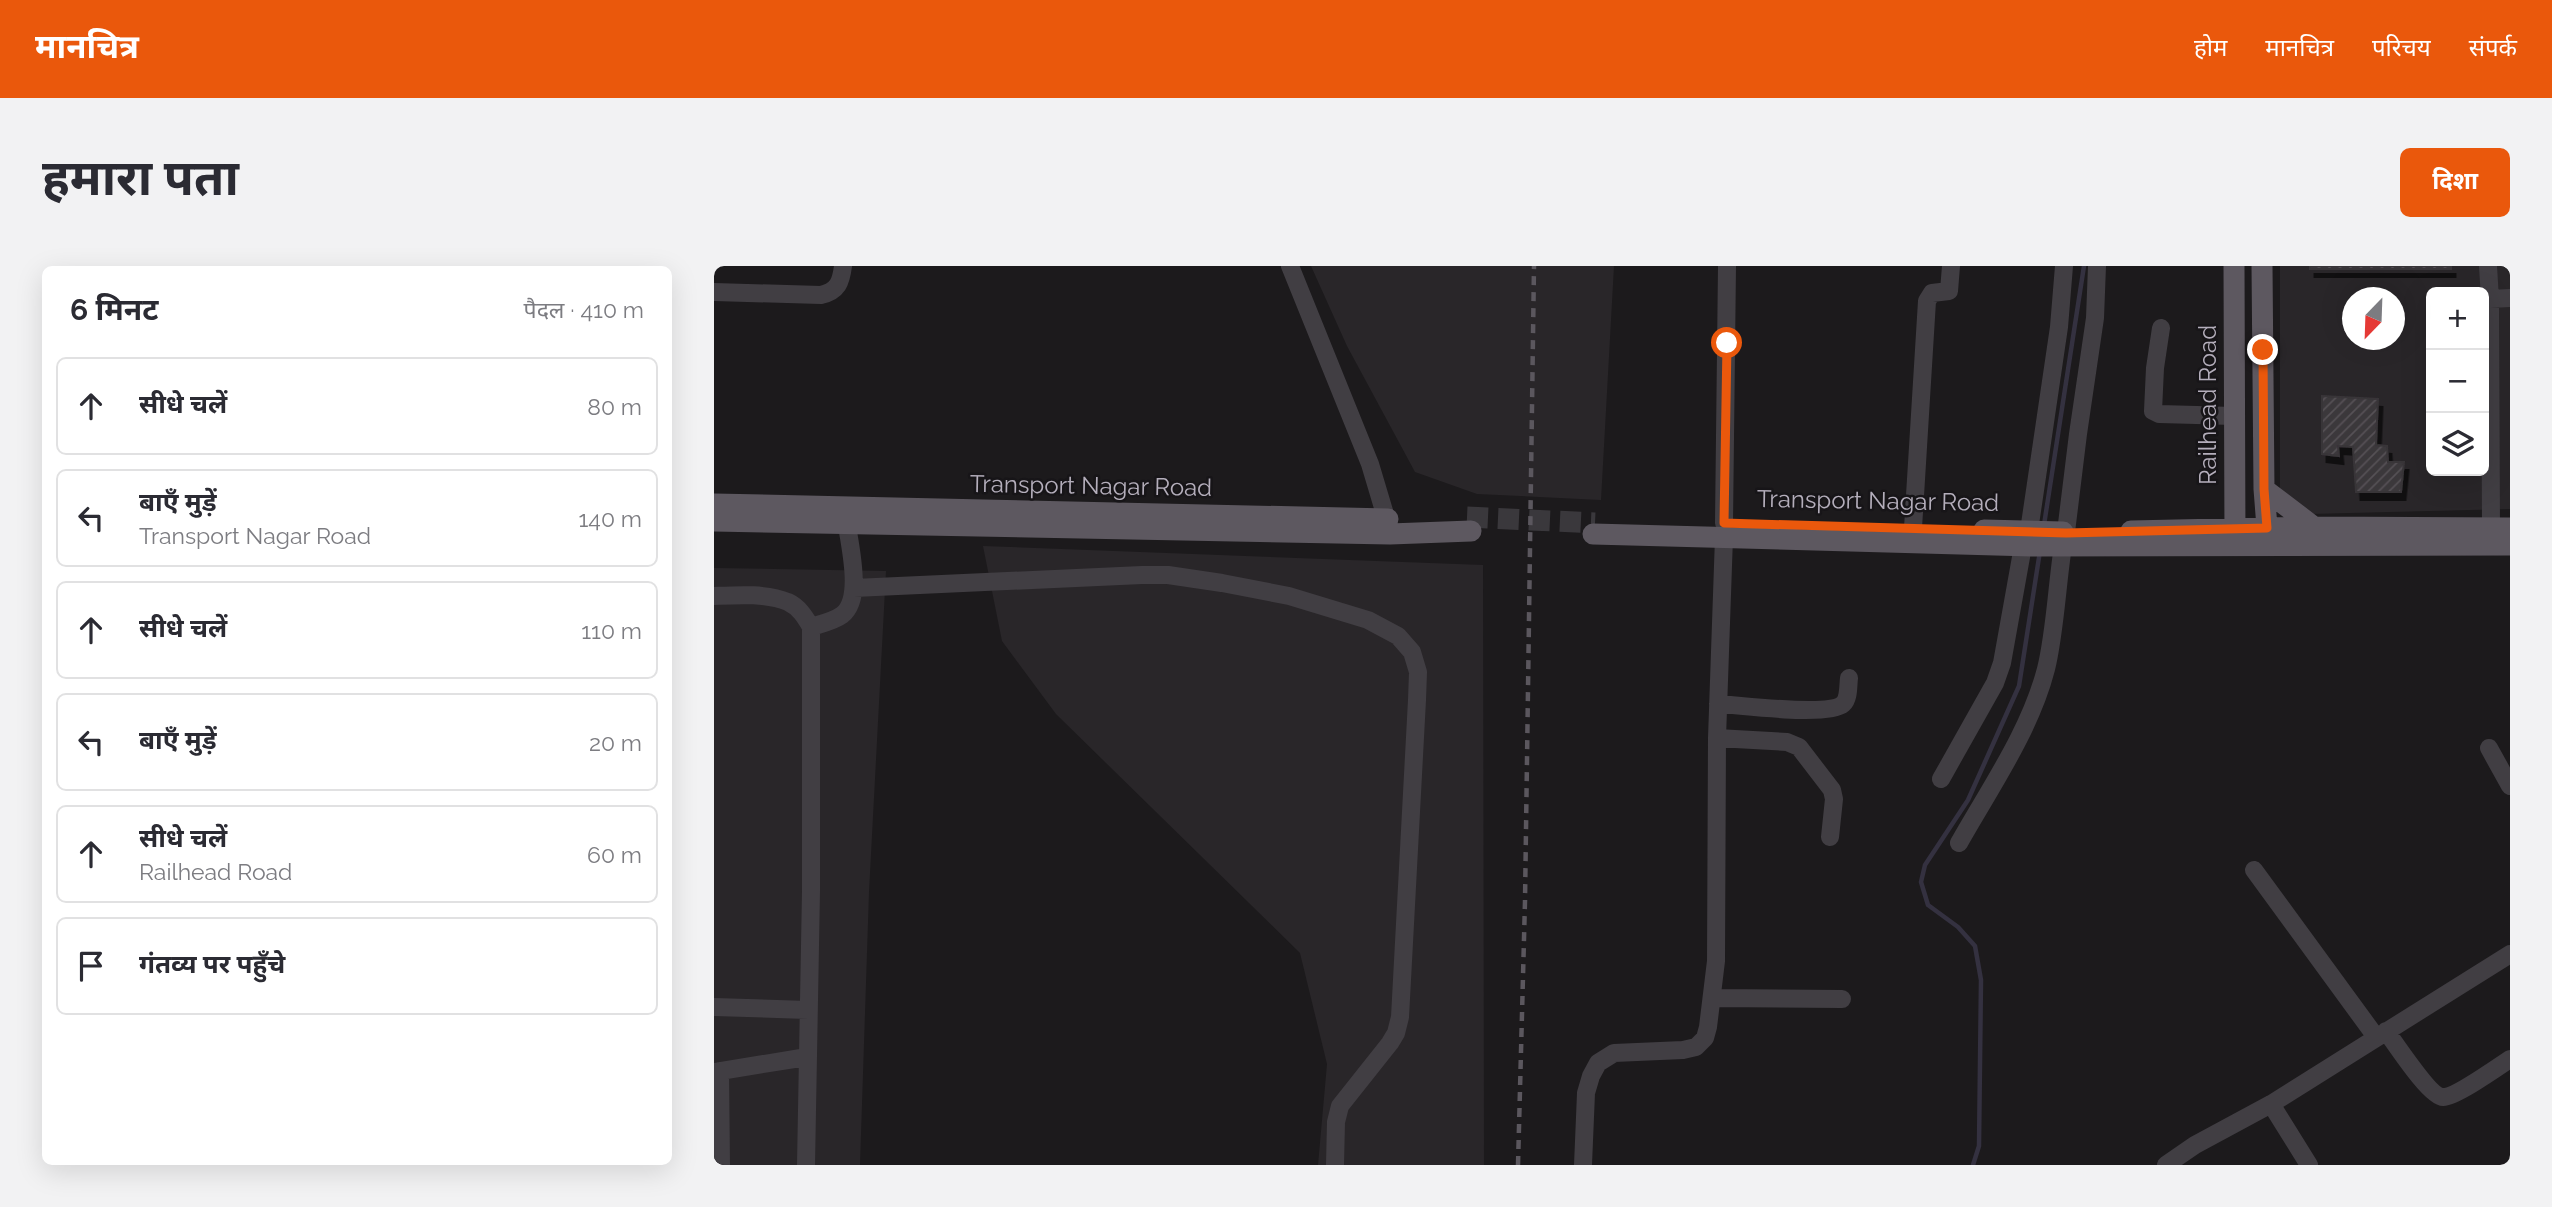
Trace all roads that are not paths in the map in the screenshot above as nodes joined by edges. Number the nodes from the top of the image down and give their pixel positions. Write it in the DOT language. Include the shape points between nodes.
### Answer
graph roads {
  1 [pos="843,266"];
  2 [pos="1290,266"];
  3 [pos="1727,266"];
  4 [pos="1951,266"];
  5 [pos="2064,266"];
  6 [pos="2098,266"];
  7 [pos="2234,266"];
  8 [pos="2262,266"];
  9 [pos="2488,266"];
  10 [pos="714,292"];
  11 [pos="2510,298"];
  12 [pos="2490,299"];
  13 [pos="2161,328"];
  14 [pos="2234,416"];
  15 [pos="2264,489"];
  16 [pos="2234,493"];
  17 [pos="714,503"];
  18 [pos="714,521"];
  19 [pos="1469,524"];
  20 [pos="847,525"];
  21 [pos="1389,527"];
  22 [pos="2314,527"];
  23 [pos="1913,528"];
  24 [pos="2501,528"];
  25 [pos="1594,529"];
  26 [pos="2205,529"];
  27 [pos="1724,530"];
  28 [pos="2268,536"];
  29 [pos="2234,537"];
  30 [pos="2029,538"];
  31 [pos="2062,539"];
  32 [pos="2510,545"];
  33 [pos="855,588"];
  34 [pos="714,596"];
  35 [pos="811,627"];
  36 [pos="1849,678"];
  37 [pos="1718,704"];
  38 [pos="1717,738"];
  39 [pos="2489,748"];
  40 [pos="1941,779"];
  41 [pos="2510,786"];
  42 [pos="1830,837"];
  43 [pos="1959,843"];
  44 [pos="2254,870"];
  45 [pos="2510,954"];
  46 [pos="1712,998"];
  47 [pos="1842,999"];
  48 [pos="714,1007"];
  49 [pos="808,1010"];
  50 [pos="2381,1034"];
  51 [pos="807,1057"];
  52 [pos="2510,1059"];
  53 [pos="717,1071"];
  54 [pos="2271,1104"];
  55 [pos="720,1165"];
  56 [pos="806,1165"];
  57 [pos="1335,1165"];
  58 [pos="1583,1165"];
  59 [pos="2166,1165"];
  60 [pos="2309,1165"];
  1 -- 10 [label="street" via="838,286 821,295"];
  2 -- 21 [label="street" via="1370,464"];
  3 -- 27 [label="street"];
  4 -- 23 [label="street" via="1949,291 1932,293 1927,301"];
  5 -- 30 [label="street"];
  6 -- 31 [label="street" via="2095,318"];
  7 -- 14 [label="main road, Railhead Road"];
  8 -- 15 [label="main road"];
  9 -- 12 [label="street"];
  11 -- 12 [label="street"];
  12 -- 24 [label="street"];
  13 -- 14 [label="street" via="2153,411"];
  14 -- 16 [label="main road, Railhead Road"];
  15 -- 22 [label="main road"];
  15 -- 28 [label="main road"];
  16 -- 26 [label="main road"];
  16 -- 29 [label="main road, Railhead Road"];
  17 -- 21 [label="main road, Transport Nagar Road"];
  18 -- 20 [label="main road, Transport Nagar Road"];
  19 -- 21 [label="main road, Transport Nagar Road"];
  20 -- 21 [label="main road, Transport Nagar Road"];
  20 -- 33 [label="street"];
  22 -- 24 [label="main road"];
  22 -- 28 [label="main road"];
  23 -- 27 [label="main road, Transport Nagar Road"];
  23 -- 30 [label="main road, Transport Nagar Road"];
  25 -- 27 [label="main road, Transport Nagar Road"];
  26 -- 29 [label="main road"];
  26 -- 31 [label="main road"];
  27 -- 30 [label="main road"];
  27 -- 37 [label="street"];
  28 -- 29 [label="main road"];
  28 -- 32 [label="main road"];
  29 -- 31 [label="main road"];
  30 -- 31 [label="main road"];
  30 -- 40 [label="street" via="2003,663"];
  31 -- 43 [label="street" via="2046,668 2038,693"];
  33 -- 35 [label="street" via="840,617"];
  33 -- 57 [label="street" via="1168,575 1289,596 1368,620 1398,636 1412,652 1418,686 1400,1017 1390,1044 1340,1106"];
  34 -- 35 [label="street" via="788,602"];
  35 -- 49 [label="street"];
  36 -- 37 [label="street" via="1846,701 1830,708 1810,711"];
  37 -- 38 [label="street"];
  38 -- 42 [label="street" via="1787,742 1799,747 1832,790"];
  38 -- 46 [label="street"];
  39 -- 41 [label="street"];
  44 -- 50 [label="street"];
  45 -- 50 [label="street"];
  46 -- 47 [label="street"];
  46 -- 58 [label="street" via="1705,1038 1696,1047 1614,1053 1598,1063 1586,1093"];
  48 -- 49 [label="street"];
  49 -- 51 [label="street"];
  50 -- 52 [label="street" via="2441,1098"];
  50 -- 54 [label="street"];
  51 -- 53 [label="street"];
  51 -- 56 [label="street"];
  53 -- 55 [label="street"];
  54 -- 59 [label="street"];
  54 -- 60 [label="street"];
}
